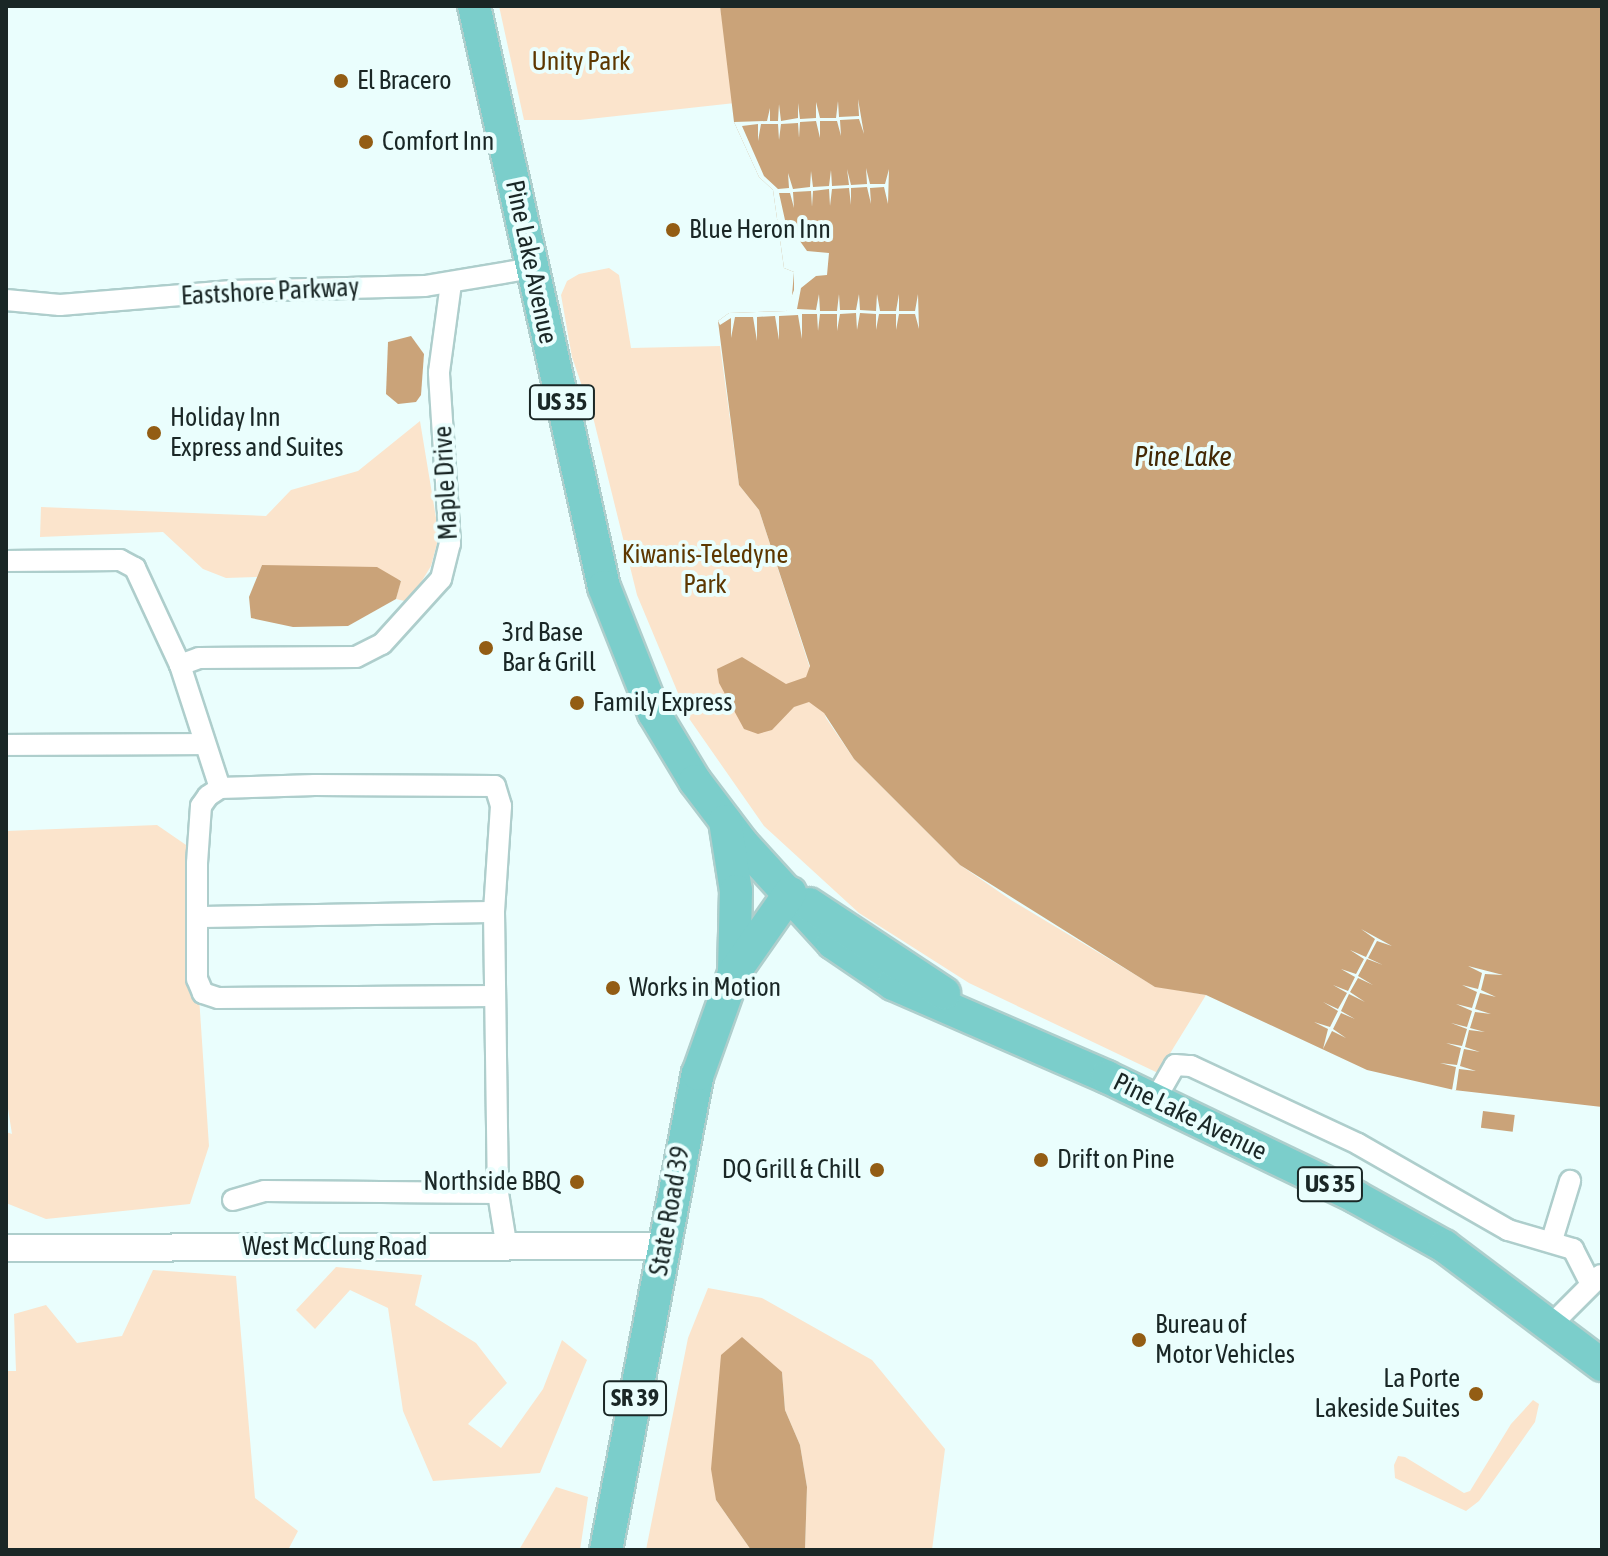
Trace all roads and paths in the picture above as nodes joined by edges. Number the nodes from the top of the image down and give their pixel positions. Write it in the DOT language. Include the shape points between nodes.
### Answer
graph roads {
  1 [pos="474,6"];
  2 [pos="533,268"];
  3 [pos="451,283"];
  4 [pos="6,300"];
  5 [pos="6,561"];
  6 [pos="180,665"];
  7 [pos="205,744"];
  8 [pos="6,745"];
  9 [pos="220,788"];
  10 [pos="724,820"];
  11 [pos="790,893"];
  12 [pos="494,912"];
  13 [pos="198,917"];
  14 [pos="734,973"];
  15 [pos="495,996"];
  16 [pos="1155,1100"];
  17 [pos="1570,1181"];
  18 [pos="498,1193"];
  19 [pos="233,1200"];
  20 [pos="1552,1240"];
  21 [pos="665,1246"];
  22 [pos="6,1248"];
  23 [pos="507,1249"];
  24 [pos="1596,1278"];
  25 [pos="1553,1323"];
  26 [pos="1602,1365"];
  27 [pos="606,1550"];
  1 -- 2 [label="main road, Pine Lake Avenue / US 35"];
  2 -- 3 [label="street, Eastshore Parkway"];
  2 -- 10 [label="main road, Pine Lake Avenue / US 35" via="584,506 622,637 654,713"];
  3 -- 4 [label="street, Eastshore Parkway" via="231,291 95,304"];
  3 -- 6 [label="street, Maple Drive" via="439,372 450,544 441,579 382,644 356,657 199,658"];
  5 -- 6 [label="street" via="120,560 135,568"];
  6 -- 7 [label="street"];
  7 -- 8 [label="street"];
  7 -- 9 [label="street"];
  9 -- 12 [label="street" via="495,786 501,806"];
  9 -- 13 [label="street" via="201,806"];
  10 -- 11 [label="main road, Pine Lake Avenue / US 35"];
  10 -- 14 [label="main road" via="736,891"];
  11 -- 14 [label="main road, State Road 39 / SR 39"];
  11 -- 16 [label="main road, Pine Lake Avenue / US 35" via="852,928 970,1016"];
  12 -- 13 [label="street"];
  12 -- 15 [label="street"];
  13 -- 15 [label="street" via="197,979 203,993 218,998"];
  14 -- 21 [label="main road, State Road 39 / SR 39" via="698,1074"];
  15 -- 18 [label="street"];
  16 -- 20 [label="street" via="1175,1065 1191,1066 1358,1144 1508,1230"];
  16 -- 25 [label="main road, Pine Lake Avenue / US 35" via="1356,1197 1444,1246"];
  17 -- 20 [label="street"];
  18 -- 19 [label="street" via="265,1191"];
  18 -- 23 [label="street"];
  20 -- 24 [label="street" via="1581,1258"];
  21 -- 23 [label="street, West McClung Road"];
  21 -- 27 [label="main road, State Road 39 / SR 39"];
  22 -- 23 [label="street, West McClung Road"];
  24 -- 25 [label="street"];
  25 -- 26 [label="main road, Pine Lake Avenue / US 35"];
}
